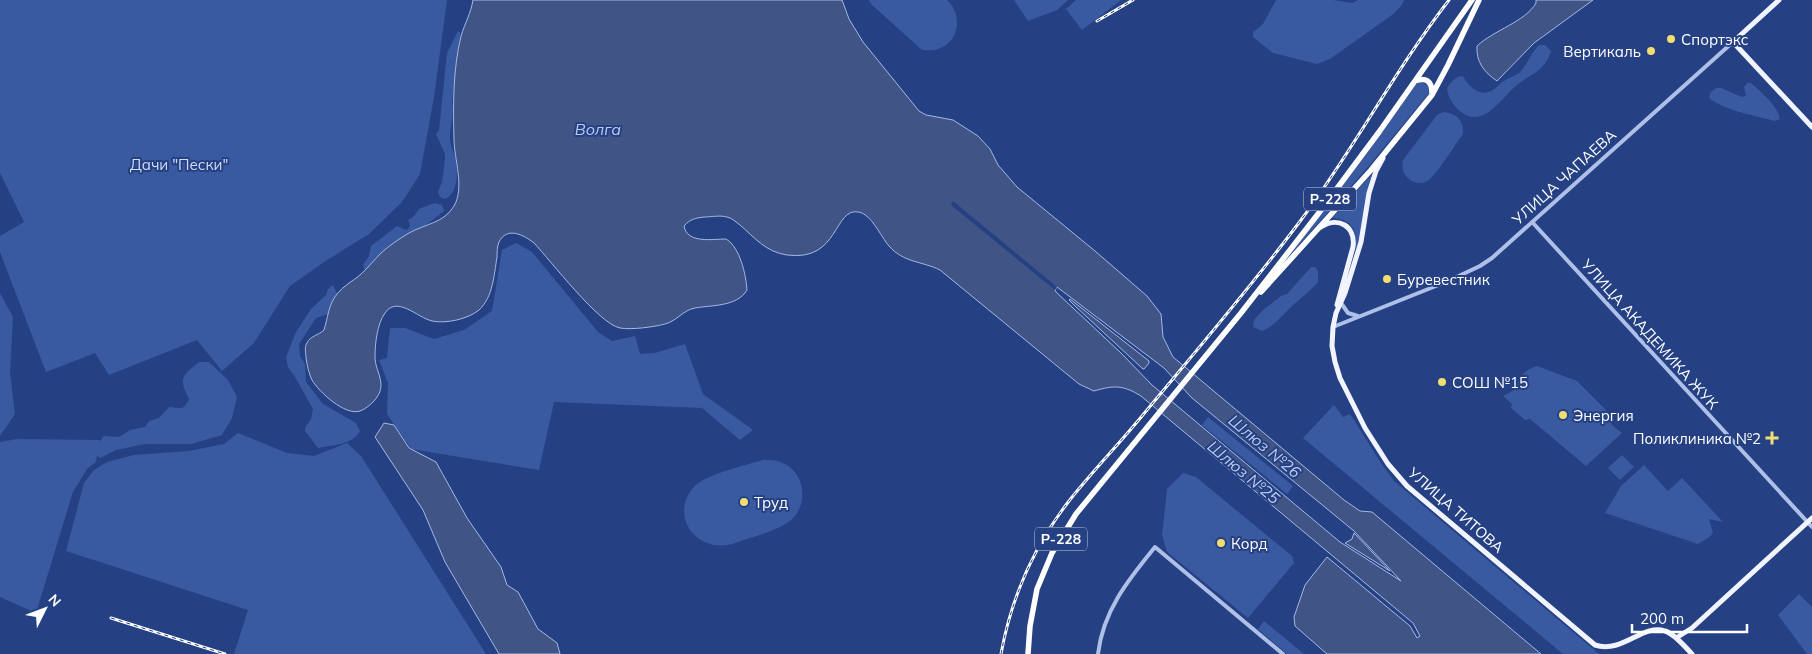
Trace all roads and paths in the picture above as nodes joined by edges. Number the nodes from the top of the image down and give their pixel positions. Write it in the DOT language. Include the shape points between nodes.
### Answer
graph roads {
  1 [pos="1472,0"];
  2 [pos="1479,0"];
  3 [pos="1779,0"];
  4 [pos="1733,42"];
  5 [pos="1415,81"];
  6 [pos="1432,95"];
  7 [pos="1812,128"];
  8 [pos="1391,146"];
  9 [pos="1533,223"];
  10 [pos="1319,228"];
  11 [pos="1341,303"];
  12 [pos="1241,313"];
  13 [pos="1336,313"];
  14 [pos="1360,316"];
  15 [pos="1333,327"];
  16 [pos="1812,518"];
  17 [pos="1807,522"];
  18 [pos="1812,527"];
  19 [pos="1676,638"];
  20 [pos="1028,654"];
  21 [pos="1098,654"];
  22 [pos="1283,654"];
  23 [pos="1692,654"];
  1 -- 5 [label="highway, Р-228"];
  2 -- 6 [label="highway, Р-228"];
  3 -- 4 [label="main road, УЛИЦА ЧАПАЕВА"];
  4 -- 7 [label="main road"];
  4 -- 9 [label="street, УЛИЦА ЧАПАЕВА"];
  5 -- 6 [label="highway" via="1429,81"];
  5 -- 12 [label="highway, Р-228" via="1336,191"];
  6 -- 8 [label="highway, Р-228"];
  8 -- 10 [label="highway, Р-228"];
  8 -- 11 [label="main road, УЛИЦА ТИТОВА" via="1373,180 1364,233"];
  9 -- 14 [label="street, УЛИЦА ЧАПАЕВА" via="1480,266"];
  9 -- 17 [label="street, УЛИЦА АКАДЕМИКА ЖУК"];
  10 -- 12 [label="highway, Р-228"];
  10 -- 13 [label="main road" via="1340,222 1349,228 1353,237"];
  11 -- 13 [label="main road, УЛИЦА ТИТОВА"];
  11 -- 14 [label="street" via="1352,316"];
  12 -- 20 [label="highway, Р-228" via="1076,514 1043,572 1033,605"];
  13 -- 15 [label="main road, УЛИЦА ТИТОВА"];
  14 -- 15 [label="street, УЛИЦА ЧАПАЕВА"];
  15 -- 19 [label="main road, УЛИЦА ТИТОВА" via="1333,353 1343,384 1380,452 1407,486 1595,645 1611,649 1659,630 1667,631"];
  16 -- 17 [label="main road"];
  17 -- 18 [label="street, УЛИЦА АКАДЕМИКА ЖУК"];
  17 -- 19 [label="main road" via="1692,628"];
  19 -- 23 [label="main road, УЛИЦА ТИТОВА"];
  21 -- 22 [label="street" via="1102,629 1112,606 1155,547"];
}
